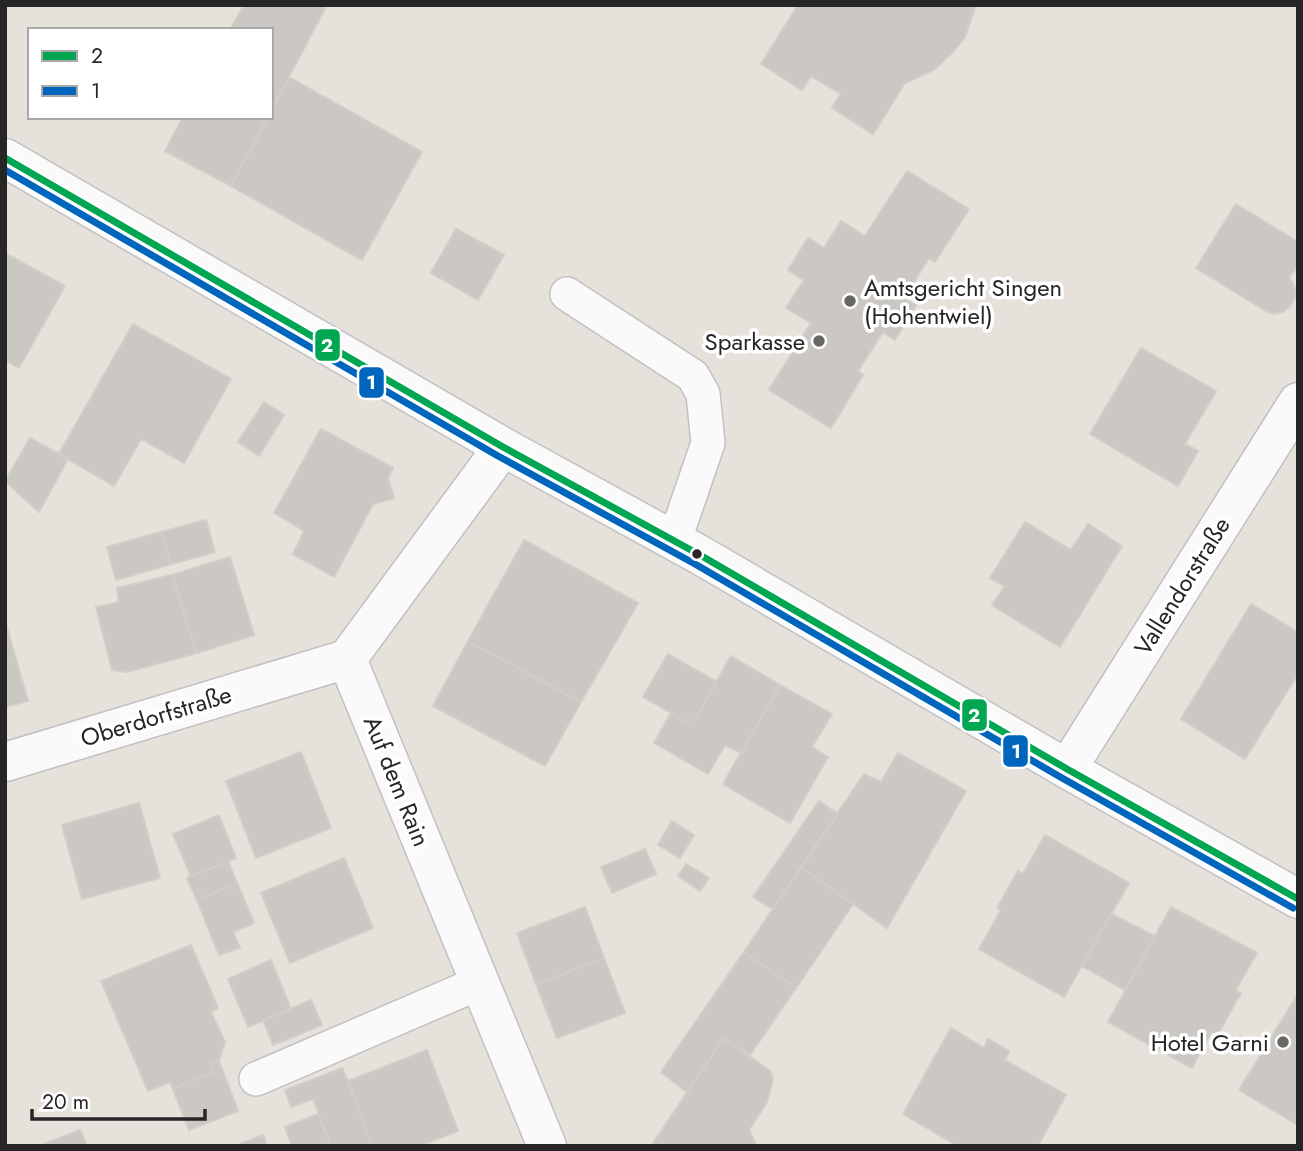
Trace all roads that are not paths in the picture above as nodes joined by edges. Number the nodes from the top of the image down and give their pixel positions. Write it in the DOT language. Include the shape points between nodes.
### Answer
graph roads {
  1 [pos="5,158"];
  2 [pos="567,295"];
  3 [pos="1298,402"];
  4 [pos="503,447"];
  5 [pos="674,542"];
  6 [pos="347,659"];
  7 [pos="5,762"];
  8 [pos="1067,769"];
  9 [pos="1298,899"];
  10 [pos="479,983"];
  11 [pos="256,1079"];
  12 [pos="547,1146"];
  1 -- 4 [label="street"];
  2 -- 5 [label="lane" via="693,376 703,394 708,443"];
  3 -- 8 [label="street, Vallendorstraße"];
  4 -- 5 [label="street"];
  4 -- 6 [label="street"];
  5 -- 8 [label="street"];
  6 -- 7 [label="street, Oberdorfstraße"];
  6 -- 10 [label="street, Auf dem Rain"];
  8 -- 9 [label="street"];
  10 -- 11 [label="lane"];
  10 -- 12 [label="street, Auf dem Rain"];
}
